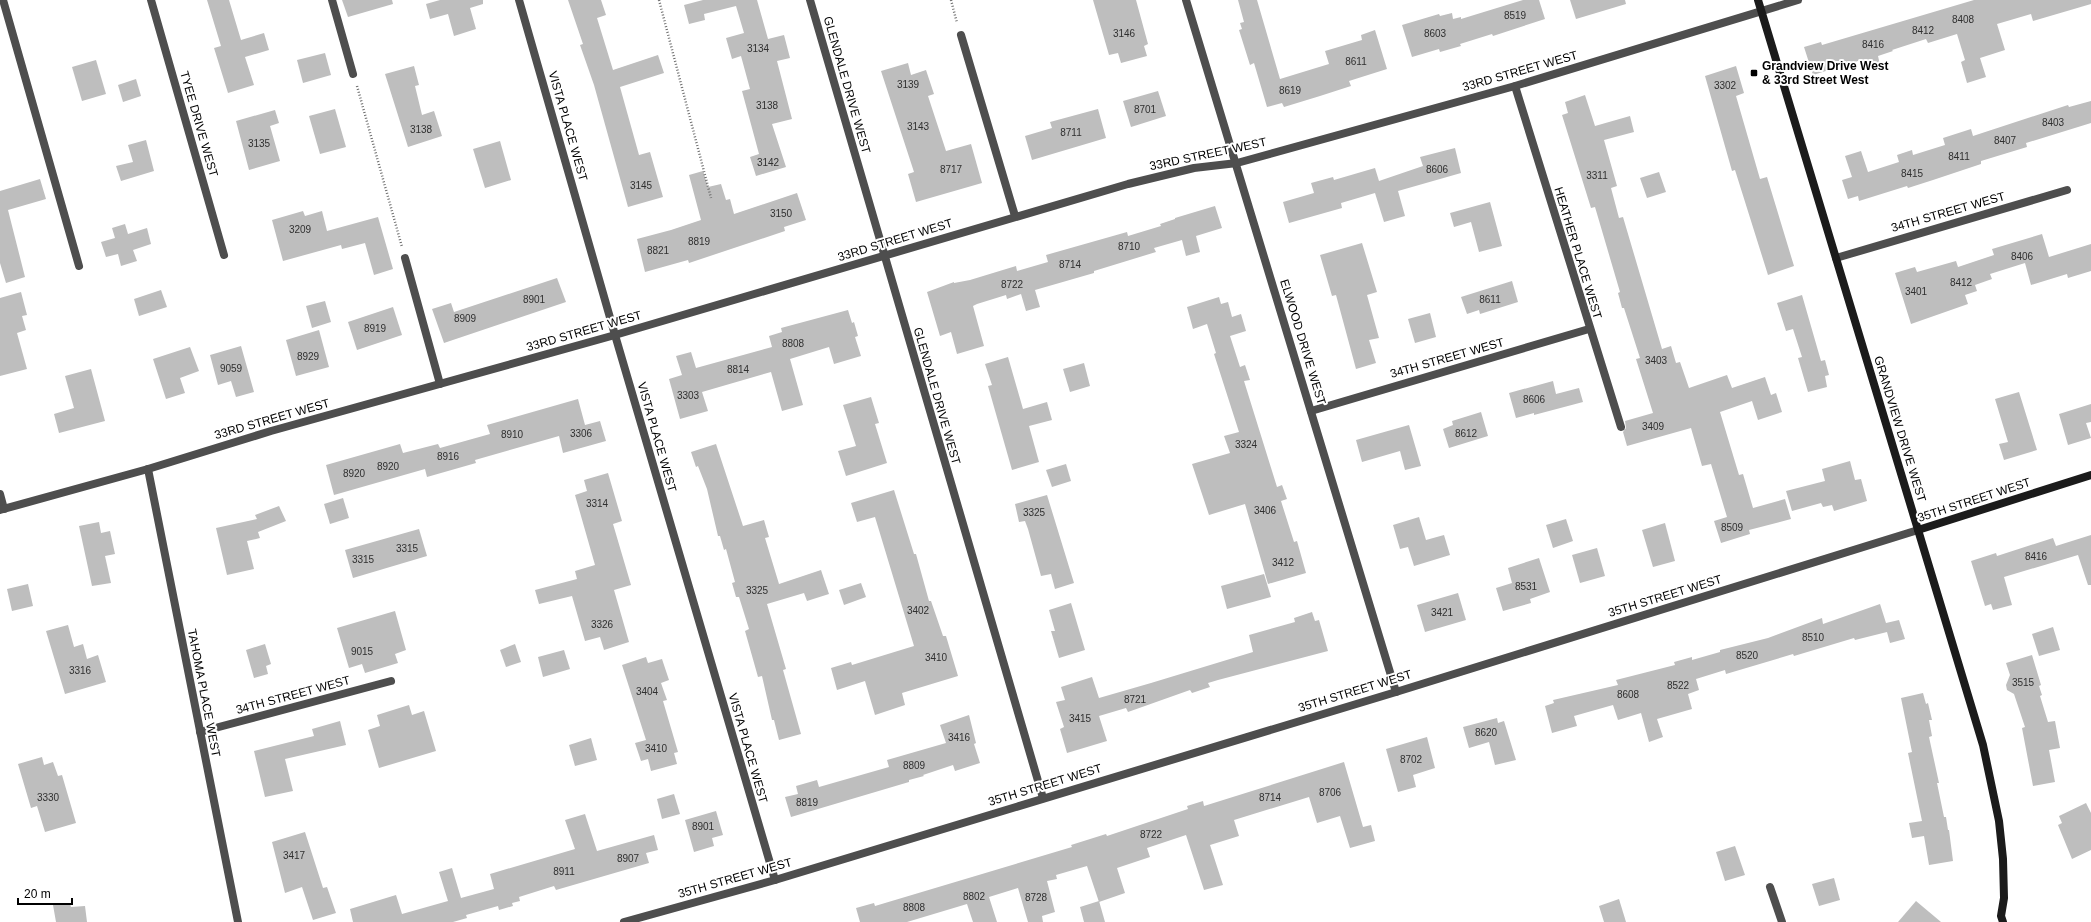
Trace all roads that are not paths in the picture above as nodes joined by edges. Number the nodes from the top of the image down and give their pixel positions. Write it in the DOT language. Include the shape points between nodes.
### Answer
graph roads {
  1 [pos="3,0"];
  2 [pos="151,0"];
  3 [pos="332,0"];
  4 [pos="519,0"];
  5 [pos="810,0"];
  6 [pos="1186,0"];
  7 [pos="1758,0"];
  8 [pos="1798,0"];
  9 [pos="1761,11"];
  10 [pos="961,35"];
  11 [pos="353,74"];
  12 [pos="1515,86"];
  13 [pos="1237,163"];
  14 [pos="2068,190"];
  15 [pos="1015,216"];
  16 [pos="224,254"];
  17 [pos="884,256"];
  18 [pos="405,258"];
  19 [pos="1836,258"];
  20 [pos="79,266"];
  21 [pos="1589,329"];
  22 [pos="615,335"];
  23 [pos="440,384"];
  24 [pos="1311,411"];
  25 [pos="1621,427"];
  26 [pos="148,469"];
  27 [pos="2091,475"];
  28 [pos="0,494"];
  29 [pos="2,510"];
  30 [pos="1918,530"];
  31 [pos="391,681"];
  32 [pos="1396,692"];
  33 [pos="200,732"];
  34 [pos="1042,798"];
  35 [pos="775,880"];
  36 [pos="1770,886"];
  37 [pos="2000,920"];
  38 [pos="238,922"];
  39 [pos="624,922"];
  40 [pos="1782,922"];
  1 -- 20 [label="street"];
  2 -- 16 [label="street, TYEE DRIVE WEST"];
  3 -- 11 [label="street"];
  4 -- 22 [label="street, VISTA PLACE WEST"];
  5 -- 17 [label="street, GLENDALE DRIVE WEST"];
  6 -- 13 [label="street, ELWOOD DRIVE WEST"];
  7 -- 9 [label="street, GRANDVIEW DRIVE WEST"];
  8 -- 9 [label="street, 33RD STREET WEST"];
  9 -- 12 [label="street, 33RD STREET WEST"];
  9 -- 19 [label="street, GRANDVIEW DRIVE WEST"];
  10 -- 15 [label="street"];
  12 -- 13 [label="street, 33RD STREET WEST"];
  12 -- 21 [label="street, HEATHER PLACE WEST"];
  13 -- 15 [label="street, 33RD STREET WEST" via="1194,168"];
  13 -- 24 [label="street, ELWOOD DRIVE WEST"];
  14 -- 19 [label="street, 34TH STREET WEST"];
  15 -- 17 [label="street, 33RD STREET WEST"];
  17 -- 22 [label="street, 33RD STREET WEST"];
  17 -- 34 [label="street, GLENDALE DRIVE WEST"];
  18 -- 23 [label="street"];
  19 -- 30 [label="street, GRANDVIEW DRIVE WEST"];
  21 -- 24 [label="street, 34TH STREET WEST"];
  21 -- 25 [label="street, HEATHER PLACE WEST"];
  22 -- 23 [label="street, 33RD STREET WEST"];
  22 -- 35 [label="street, VISTA PLACE WEST"];
  23 -- 26 [label="street, 33RD STREET WEST" via="278,429"];
  24 -- 32 [label="street, ELWOOD DRIVE WEST"];
  26 -- 29 [label="street, 33RD STREET WEST"];
  26 -- 33 [label="street, TAHOMA PLACE WEST"];
  27 -- 30 [label="street, 35TH STREET WEST"];
  28 -- 29 [label="street"];
  30 -- 32 [label="street, 35TH STREET WEST"];
  30 -- 37 [label="street, GRANDVIEW DRIVE WEST" via="1973,708 1992,783 2003,859 2004,898"];
  31 -- 33 [label="street, 34TH STREET WEST"];
  32 -- 34 [label="street, 35TH STREET WEST"];
  33 -- 38 [label="street, TAHOMA PLACE WEST"];
  34 -- 35 [label="street, 35TH STREET WEST"];
  35 -- 39 [label="street, 35TH STREET WEST"];
  36 -- 40 [label="street"];
}
